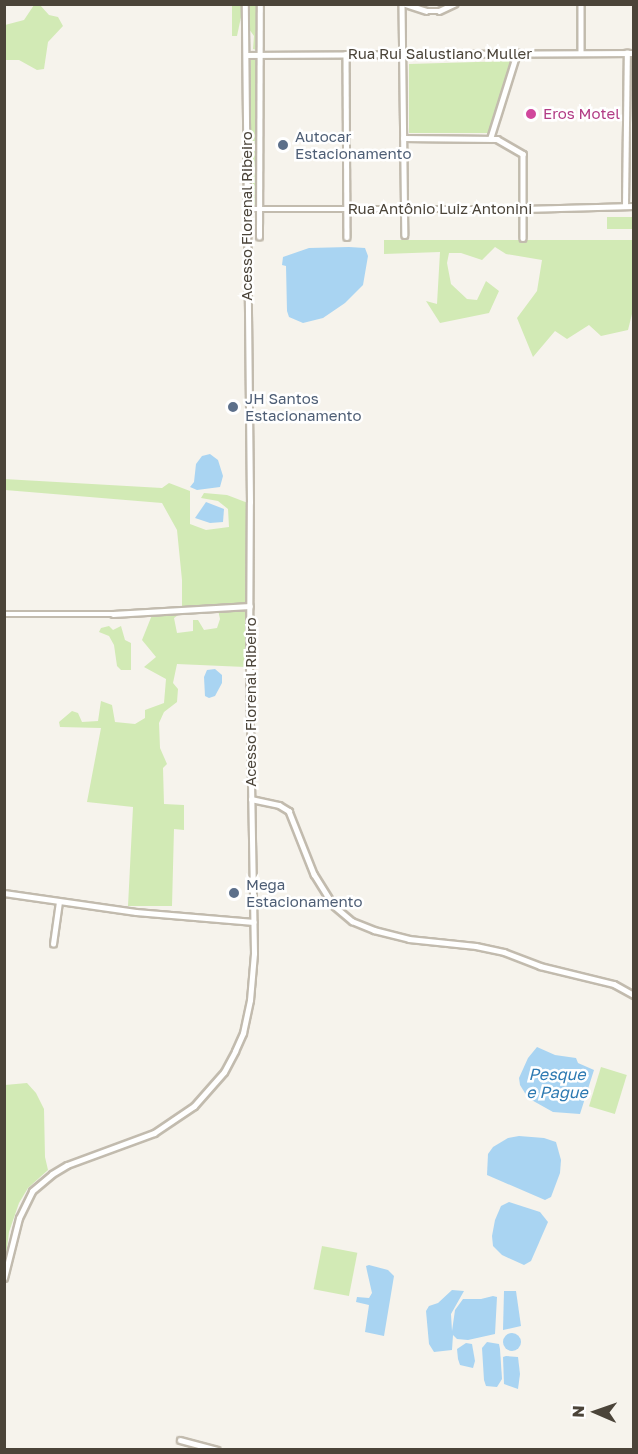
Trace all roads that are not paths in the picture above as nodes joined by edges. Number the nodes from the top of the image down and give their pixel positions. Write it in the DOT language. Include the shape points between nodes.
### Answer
graph roads {
  1 [pos="245,4"];
  2 [pos="260,4"];
  3 [pos="403,4"];
  4 [pos="454,4"];
  5 [pos="581,4"];
  6 [pos="517,53"];
  7 [pos="581,53"];
  8 [pos="627,53"];
  9 [pos="633,53"];
  10 [pos="346,54"];
  11 [pos="402,54"];
  12 [pos="247,55"];
  13 [pos="261,55"];
  14 [pos="404,138"];
  15 [pos="490,139"];
  16 [pos="625,206"];
  17 [pos="633,206"];
  18 [pos="247,209"];
  19 [pos="260,209"];
  20 [pos="346,209"];
  21 [pos="405,209"];
  22 [pos="523,209"];
  23 [pos="405,235"];
  24 [pos="259,237"];
  25 [pos="346,237"];
  26 [pos="523,238"];
  27 [pos="250,606"];
  28 [pos="4,614"];
  29 [pos="251,798"];
  30 [pos="4,893"];
  31 [pos="59,902"];
  32 [pos="254,922"];
  33 [pos="53,944"];
  34 [pos="633,995"];
  35 [pos="5,1276"];
  36 [pos="180,1440"];
  37 [pos="217,1449"];
  1 -- 12 [label="street, Acesso Florenal Ribeiro"];
  2 -- 13 [label="street, Acesso Florenal Ribeiro"];
  3 -- 4 [label="street" via="426,11 439,11"];
  3 -- 11 [label="street"];
  5 -- 7 [label="street"];
  6 -- 7 [label="street, Rua Rui Salustiano Muller"];
  6 -- 11 [label="street, Rua Rui Salustiano Muller"];
  6 -- 15 [label="street"];
  7 -- 8 [label="street, Rua Rui Salustiano Muller"];
  8 -- 9 [label="street, Rua Rui Salustiano Muller"];
  8 -- 16 [label="street"];
  10 -- 11 [label="street, Rua Rui Salustiano Muller"];
  10 -- 13 [label="street, Rua Rui Salustiano Muller"];
  10 -- 20 [label="street"];
  11 -- 14 [label="street"];
  12 -- 13 [label="street, Rua Rui Salustiano Muller"];
  12 -- 18 [label="street, Acesso Florenal Ribeiro"];
  13 -- 19 [label="street, Acesso Florenal Ribeiro"];
  14 -- 15 [label="street"];
  14 -- 21 [label="street"];
  15 -- 22 [label="street" via="511,145 523,154"];
  16 -- 17 [label="street, Rua Antônio Luiz Antonini"];
  16 -- 22 [label="street, Rua Antônio Luiz Antonini"];
  18 -- 19 [label="street, Rua Antônio Luiz Antonini"];
  18 -- 27 [label="street, Acesso Florenal Ribeiro"];
  19 -- 20 [label="street, Rua Antônio Luiz Antonini"];
  19 -- 24 [label="street, Acesso Florenal Ribeiro"];
  20 -- 21 [label="street, Rua Antônio Luiz Antonini"];
  20 -- 25 [label="street"];
  21 -- 22 [label="street, Rua Antônio Luiz Antonini"];
  21 -- 23 [label="street"];
  22 -- 26 [label="street"];
  27 -- 28 [label="street" via="123,614"];
  27 -- 29 [label="street, Acesso Florenal Ribeiro"];
  29 -- 32 [label="street, Acesso Florenal Ribeiro"];
  29 -- 34 [label="street" via="279,804 289,811 314,874 333,905 352,921 409,939 504,952 540,966 614,984"];
  30 -- 31 [label="street"];
  31 -- 32 [label="street"];
  31 -- 33 [label="street"];
  32 -- 35 [label="street, Acesso Florenal Ribeiro" via="250,1000 243,1033 224,1072 180,1117 125,1146 67,1165 32,1191 19,1218"];
  36 -- 37 [label="street"];
}
